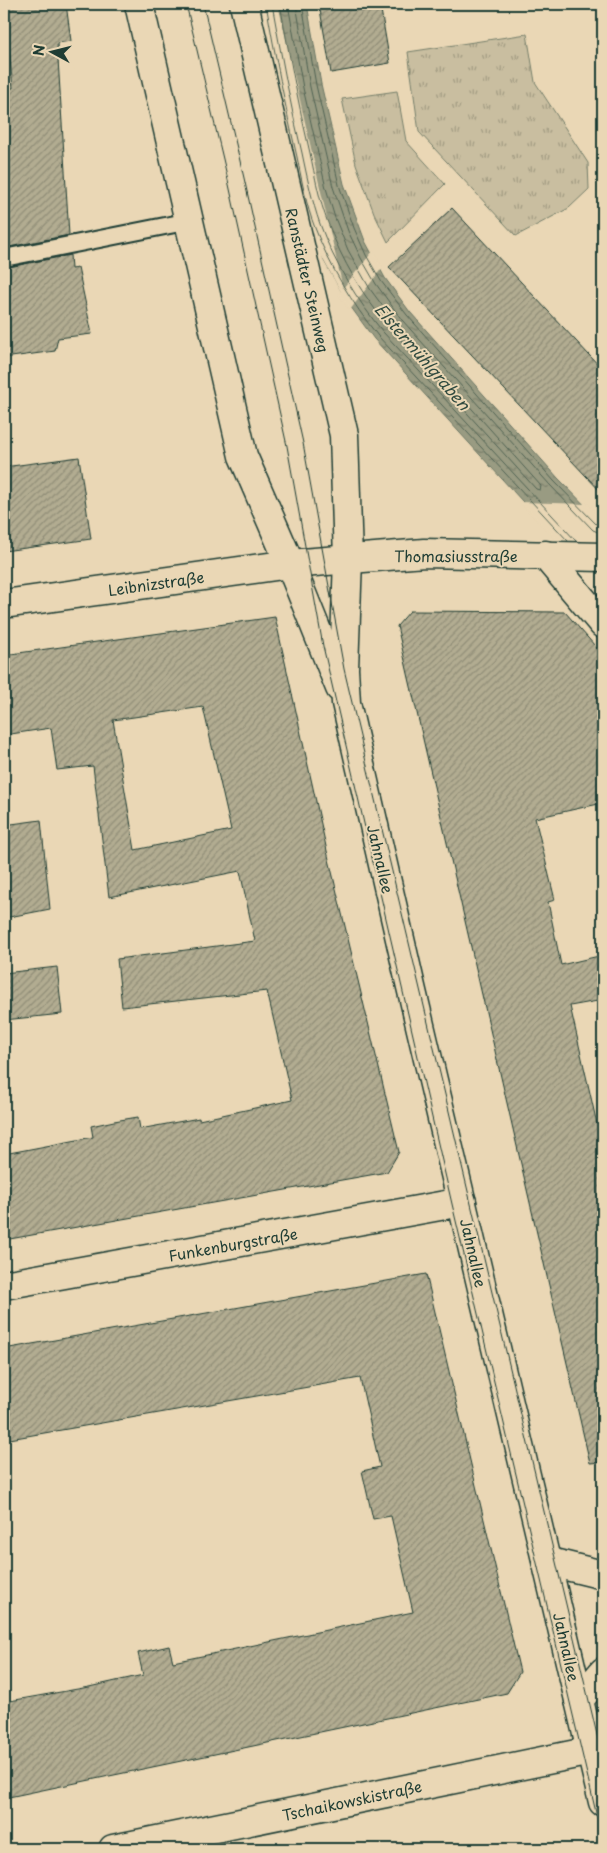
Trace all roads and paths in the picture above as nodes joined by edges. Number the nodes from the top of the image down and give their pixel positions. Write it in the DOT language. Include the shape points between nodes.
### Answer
graph roads {
  1 [pos="140,4"];
  2 [pos="244,4"];
  3 [pos="190,221"];
  4 [pos="4,258"];
  5 [pos="554,556"];
  6 [pos="603,557"];
  7 [pos="348,559"];
  8 [pos="299,564"];
  9 [pos="4,604"];
  10 [pos="603,624"];
  11 [pos="346,703"];
  12 [pos="462,1202"];
  13 [pos="4,1285"];
  14 [pos="546,1560"];
  15 [pos="603,1575"];
  16 [pos="603,1672"];
  17 [pos="579,1700"];
  18 [pos="591,1751"];
  19 [pos="603,1802"];
  20 [pos="113,1849"];
  1 -- 3 [label="main road"];
  2 -- 7 [label="main road, Ranstädter Steinweg" via="344,435"];
  3 -- 4 [label="lane"];
  3 -- 8 [label="main road" via="244,456"];
  5 -- 6 [label="main road, Thomasiusstraße"];
  5 -- 7 [label="main road, Thomasiusstraße" via="424,553"];
  5 -- 10 [label="main road"];
  7 -- 8 [label="main road, Thomasiusstraße"];
  7 -- 11 [label="main road, Jahnallee"];
  8 -- 9 [label="main road, Leibnizstraße"];
  8 -- 11 [label="main road, Jahnallee"];
  11 -- 12 [label="main road, Jahnallee"];
  12 -- 13 [label="main road, Funkenburgstraße"];
  12 -- 14 [label="main road, Jahnallee"];
  14 -- 15 [label="main road"];
  14 -- 17 [label="main road, Jahnallee"];
  16 -- 17 [label="main road"];
  17 -- 18 [label="main road, Jahnallee"];
  18 -- 19 [label="main road, Jahnallee"];
  18 -- 20 [label="main road, Tschaikowskistraße"];
}
